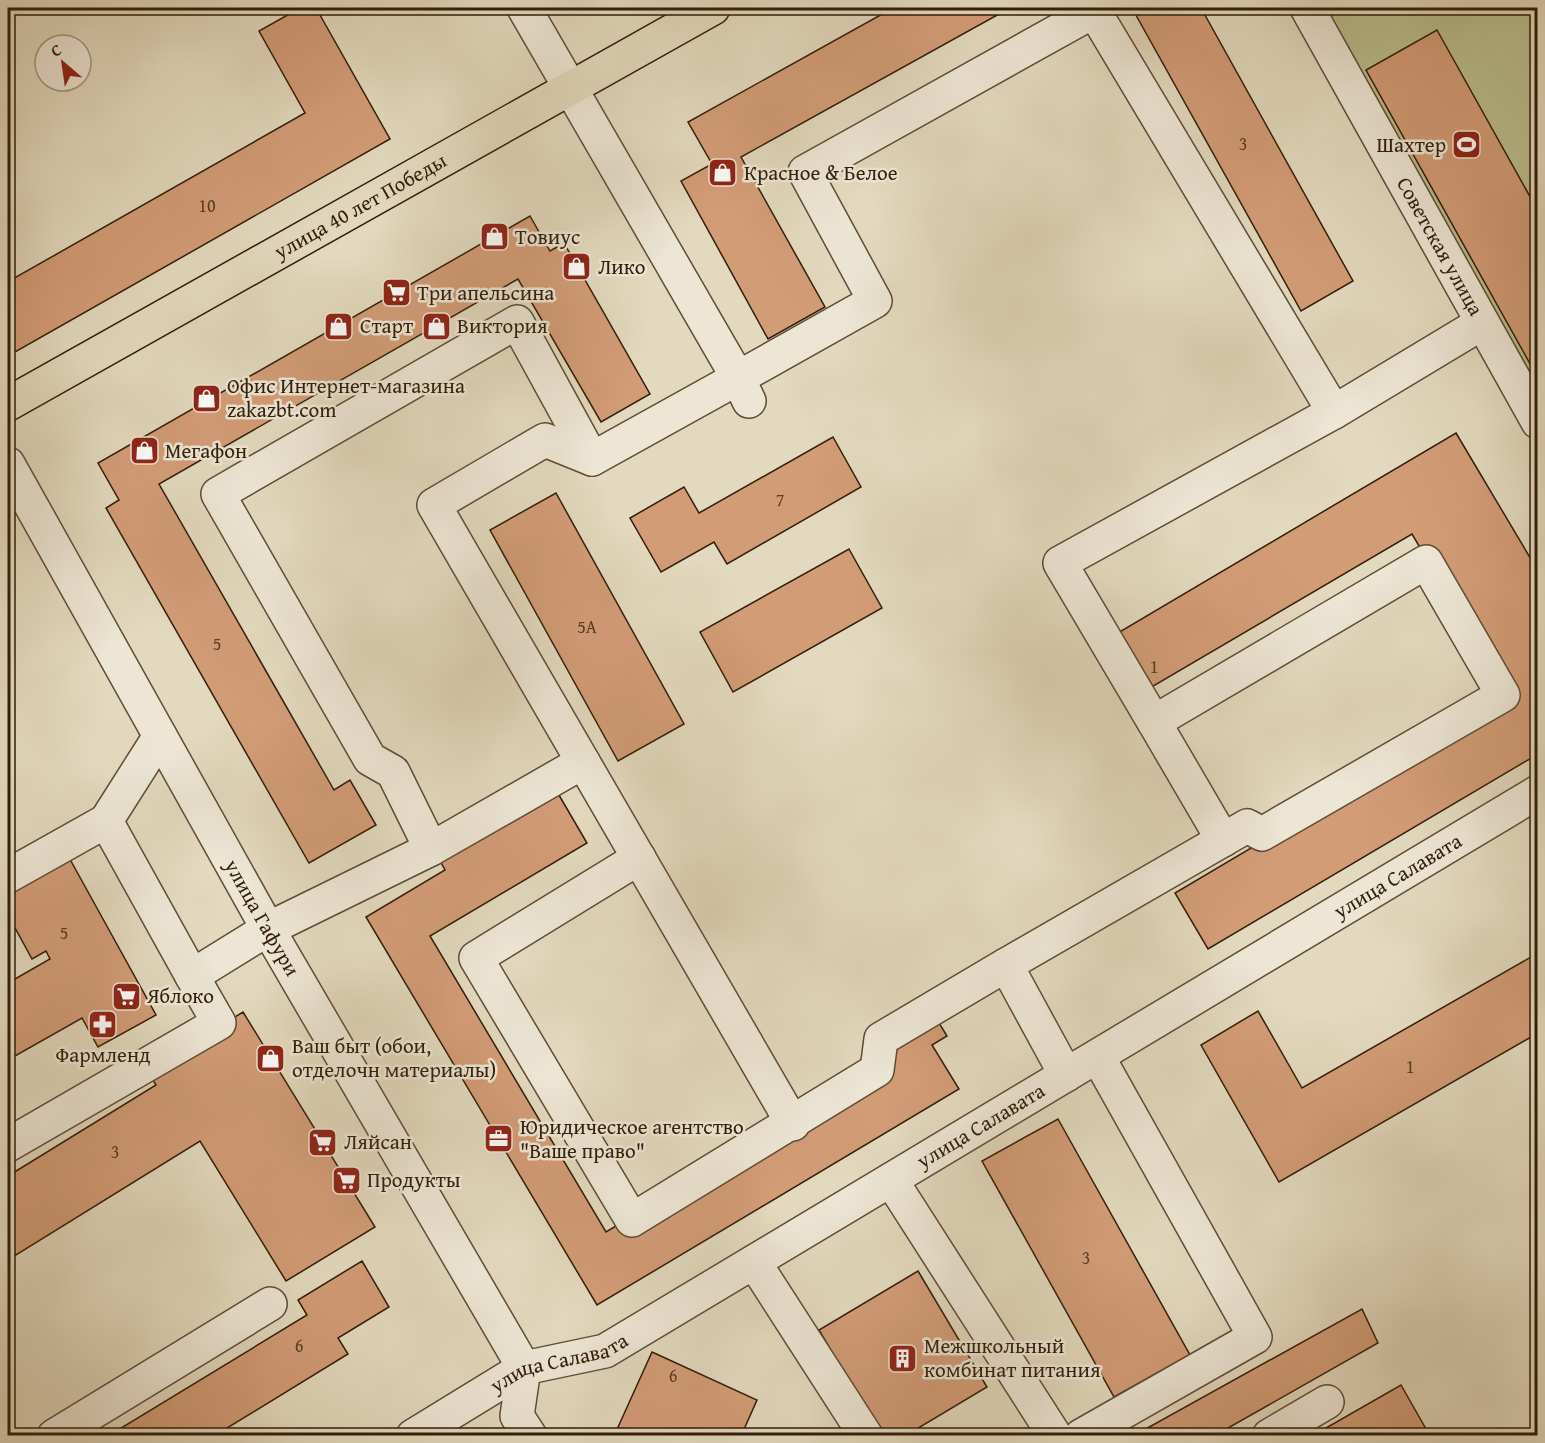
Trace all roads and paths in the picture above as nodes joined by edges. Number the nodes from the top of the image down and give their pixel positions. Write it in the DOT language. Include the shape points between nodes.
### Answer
graph roads {
  1 [pos="524,8"];
  2 [pos="1307,8"];
  3 [pos="706,9"];
  4 [pos="570,88"];
  5 [pos="1482,323"];
  6 [pos="744,389"];
  7 [pos="8,404"];
  8 [pos="1334,412"];
  9 [pos="1538,422"];
  10 [pos="592,459"];
  11 [pos="8,464"];
  12 [pos="1154,722"];
  13 [pos="160,736"];
  14 [pos="583,762"];
  15 [pos="1538,792"];
  16 [pos="106,821"];
  17 [pos="1223,840"];
  18 [pos="431,849"];
  19 [pos="639,858"];
  20 [pos="8,876"];
  21 [pos="268,929"];
  22 [pos="1006,965"];
  23 [pos="192,976"];
  24 [pos="1098,1057"];
  25 [pos="1066,1075"];
  26 [pos="793,1124"];
  27 [pos="8,1145"];
  28 [pos="891,1180"];
  29 [pos="754,1262"];
  30 [pos="270,1304"];
  31 [pos="524,1368"];
  32 [pos="1327,1402"];
  33 [pos="54,1436"];
  34 [pos="413,1436"];
  35 [pos="531,1436"];
  36 [pos="866,1436"];
  37 [pos="1055,1436"];
  38 [pos="1081,1436"];
  39 [pos="1269,1436"];
  1 -- 4 [label="street"];
  2 -- 5 [label="street, Советская улица"];
  3 -- 4 [label="main road, улица 40 лет Победы"];
  4 -- 6 [label="street"];
  4 -- 7 [label="main road, улица 40 лет Победы"];
  5 -- 8 [label="street"];
  5 -- 9 [label="street, Советская улица"];
  6 -- 8 [label="street" via="875,301 805,172 1094,11"];
  6 -- 10 [label="street"];
  8 -- 12 [label="street" via="1060,563"];
  10 -- 14 [label="street" via="544,440 434,505"];
  10 -- 18 [label="street" via="517,322 218,494 370,759 393,772"];
  11 -- 13 [label="street, улица Гафури"];
  12 -- 17 [label="street"];
  12 -- 17 [label="street" via="1426,562 1503,695 1262,834 1247,826"];
  13 -- 16 [label="street"];
  13 -- 21 [label="street, улица Гафури"];
  14 -- 18 [label="street"];
  14 -- 19 [label="street"];
  15 -- 24 [label="street, улица Салавата"];
  16 -- 20 [label="street"];
  16 -- 23 [label="street"];
  17 -- 22 [label="street"];
  18 -- 21 [label="street"];
  19 -- 26 [label="street"];
  19 -- 26 [label="street" via="476,958 632,1220"];
  21 -- 23 [label="street"];
  21 -- 31 [label="street, улица Гафури"];
  22 -- 25 [label="street"];
  22 -- 26 [label="street" via="881,1039 878,1070"];
  23 -- 27 [label="street" via="219,1023"];
  24 -- 25 [label="street, улица Салавата"];
  24 -- 38 [label="street" via="1255,1337"];
  25 -- 28 [label="street, улица Салавата"];
  28 -- 29 [label="street, улица Салавата"];
  28 -- 37 [label="street"];
  29 -- 31 [label="street, улица Салавата" via="606,1351"];
  29 -- 36 [label="street"];
  30 -- 33 [label="street"];
  31 -- 34 [label="street, улица Салавата"];
  31 -- 35 [label="street" via="517,1416"];
  32 -- 39 [label="street"];
}
